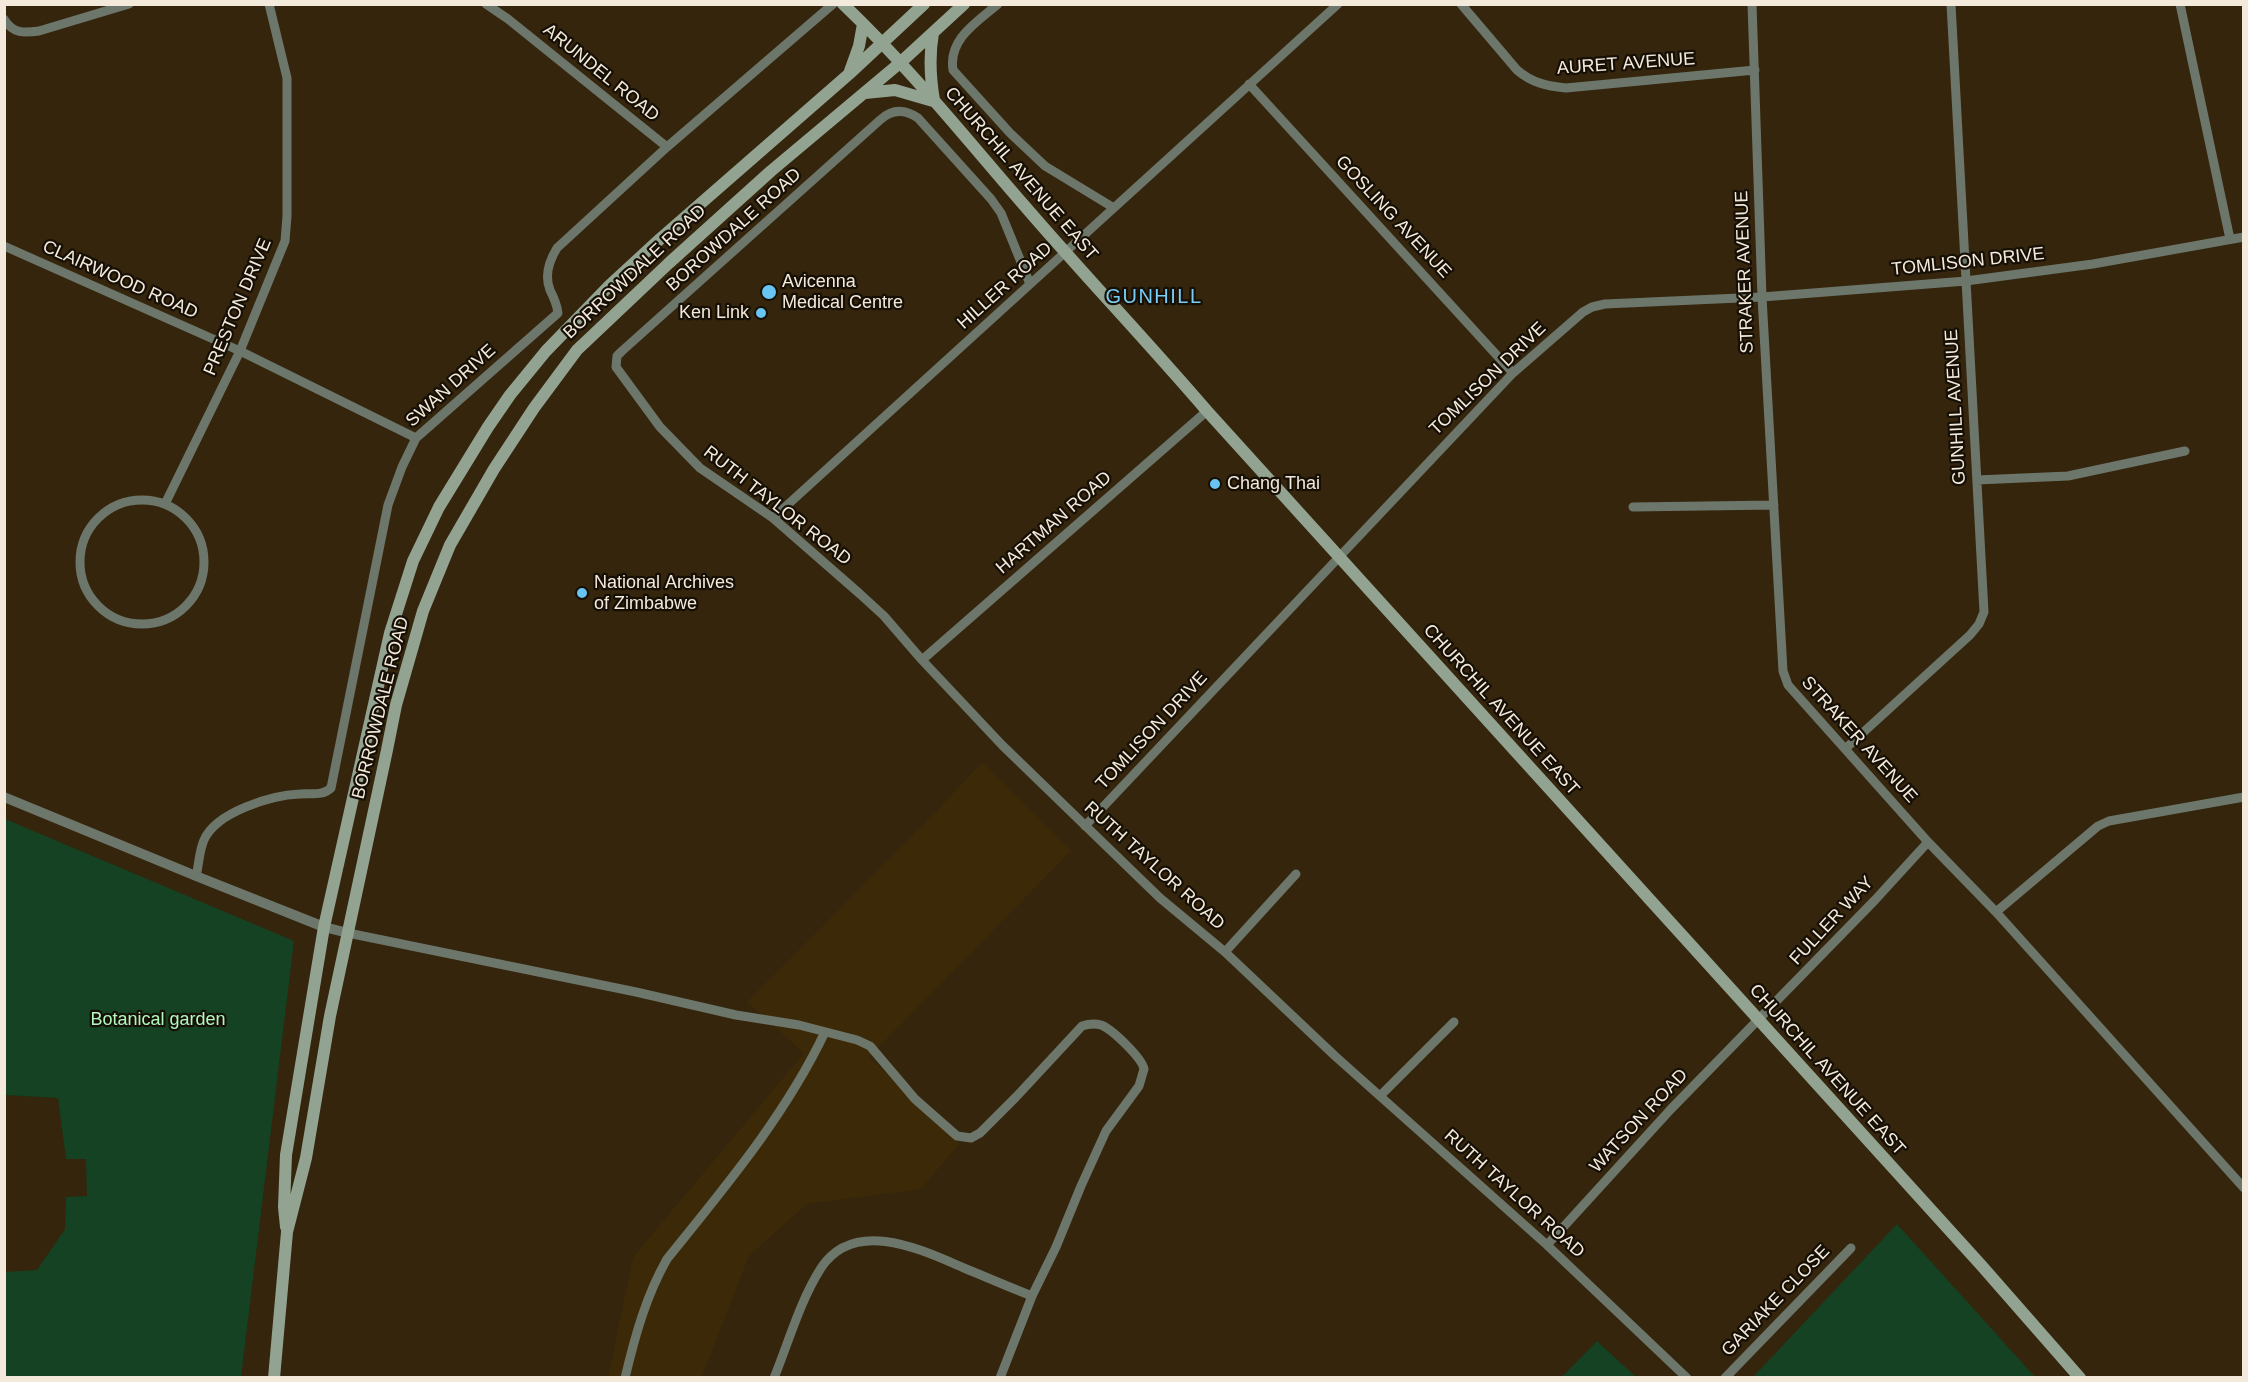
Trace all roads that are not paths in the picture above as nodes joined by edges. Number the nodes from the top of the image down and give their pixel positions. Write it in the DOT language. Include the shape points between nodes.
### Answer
graph roads {
  1 [pos="129,4"];
  2 [pos="269,4"];
  3 [pos="486,4"];
  4 [pos="833,4"];
  5 [pos="843,4"];
  6 [pos="924,4"];
  7 [pos="964,4"];
  8 [pos="998,4"];
  9 [pos="1338,4"];
  10 [pos="1461,4"];
  11 [pos="1752,4"];
  12 [pos="1952,4"];
  13 [pos="2180,4"];
  14 [pos="4,19"];
  15 [pos="863,24"];
  16 [pos="933,33"];
  17 [pos="881,43"];
  18 [pos="901,62"];
  19 [pos="1755,70"];
  20 [pos="849,74"];
  21 [pos="1248,84"];
  22 [pos="864,94"];
  23 [pos="934,101"];
  24 [pos="667,147"];
  25 [pos="1114,208"];
  26 [pos="2244,237"];
  27 [pos="2230,239"];
  28 [pos="4,246"];
  29 [pos="1065,253"];
  30 [pos="1966,281"];
  31 [pos="1030,285"];
  32 [pos="1762,297"];
  33 [pos="240,351"];
  34 [pos="616,367"];
  35 [pos="1513,373"];
  36 [pos="1207,411"];
  37 [pos="416,438"];
  38 [pos="2186,451"];
  39 [pos="1977,480"];
  40 [pos="165,504"];
  41 [pos="1774,505"];
  42 [pos="1633,507"];
  43 [pos="773,518"];
  44 [pos="1338,556"];
  45 [pos="922,660"];
  46 [pos="1845,749"];
  47 [pos="4,797"];
  48 [pos="2244,797"];
  49 [pos="1085,826"];
  50 [pos="1928,842"];
  51 [pos="1296,874"];
  52 [pos="196,876"];
  53 [pos="1996,912"];
  54 [pos="324,927"];
  55 [pos="348,933"];
  56 [pos="1224,952"];
  57 [pos="1454,1022"];
  58 [pos="1758,1022"];
  59 [pos="825,1032"];
  60 [pos="1380,1096"];
  61 [pos="2244,1188"];
  62 [pos="287,1232"];
  63 [pos="1547,1245"];
  64 [pos="1851,1248"];
  65 [pos="1032,1296"];
  66 [pos="274,1377"];
  67 [pos="625,1377"];
  68 [pos="774,1377"];
  69 [pos="1000,1377"];
  70 [pos="1687,1377"];
  71 [pos="1725,1377"];
  72 [pos="2080,1377"];
  1 -- 14 [label="street" via="25,33 15,31"];
  2 -- 33 [label="street, PRESTON DRIVE" via="287,78 287,228 282,250"];
  3 -- 24 [label="street, ARUNDEL ROAD"];
  4 -- 24 [label="street, SWAN DRIVE"];
  5 -- 15 [label="main road, CHURCHIL AVENUE EAST"];
  6 -- 17 [label="main road, BORROWDALE ROAD"];
  7 -- 16 [label="main road, BORROWDALE ROAD"];
  8 -- 25 [label="street, CHURCHIL AVENUE EAST" via="960,39 951,58 953,70 1010,134 1045,166"];
  9 -- 21 [label="street, HILLER ROAD"];
  10 -- 19 [label="street, AURET AVENUE" via="1517,70 1544,86 1566,88"];
  11 -- 19 [label="street, STRAKER AVENUE"];
  12 -- 30 [label="street, GUNHILL AVENUE"];
  13 -- 27 [label="street"];
  15 -- 17 [label="main road, CHURCHIL AVENUE EAST"];
  15 -- 20 [label="main road"];
  16 -- 18 [label="main road, BORROWDALE ROAD"];
  16 -- 23 [label="main road" via="930,76"];
  17 -- 18 [label="main road, CHURCHIL AVENUE EAST"];
  17 -- 20 [label="main road, BORROWDALE ROAD"];
  18 -- 22 [label="main road, BORROWDALE ROAD"];
  18 -- 23 [label="main road, CHURCHIL AVENUE EAST"];
  19 -- 32 [label="street, STRAKER AVENUE"];
  20 -- 54 [label="main road, BORROWDALE ROAD" via="609,286 546,351 510,394 450,487 413,561 390,633"];
  21 -- 25 [label="street, HILLER ROAD"];
  21 -- 35 [label="street, GOSLING AVENUE"];
  22 -- 23 [label="main road" via="895,90"];
  22 -- 55 [label="main road, BORROWDALE ROAD" via="754,186 577,350 494,469 450,545 423,611 396,705"];
  23 -- 29 [label="main road, CHURCHIL AVENUE EAST"];
  24 -- 37 [label="street, SWAN DRIVE" via="557,248 549,260 548,286 558,304 558,313"];
  25 -- 29 [label="street, HILLER ROAD"];
  26 -- 27 [label="street, TOMLISON DRIVE"];
  27 -- 30 [label="street, TOMLISON DRIVE" via="2093,264"];
  28 -- 33 [label="street, CLAIRWOOD ROAD"];
  29 -- 31 [label="street, HILLER ROAD"];
  29 -- 36 [label="main road, CHURCHIL AVENUE EAST"];
  30 -- 32 [label="street, TOMLISON DRIVE"];
  30 -- 39 [label="street, GUNHILL AVENUE"];
  31 -- 34 [label="street, BOROWDALE ROAD" via="1001,213 980,185 918,118 904,111 893,112 622,351 615,361"];
  31 -- 43 [label="street, HILLER ROAD"];
  32 -- 35 [label="street, TOMLISON DRIVE" via="1592,307"];
  32 -- 41 [label="street, STRAKER AVENUE"];
  33 -- 37 [label="street, CLAIRWOOD ROAD"];
  33 -- 40 [label="street, PRESTON DRIVE"];
  34 -- 43 [label="street, RUTH TAYLOR ROAD" via="660,427 700,468"];
  35 -- 44 [label="street, TOMLISON DRIVE"];
  36 -- 44 [label="main road, CHURCHIL AVENUE EAST"];
  36 -- 45 [label="street, HARTMAN ROAD"];
  37 -- 52 [label="street, SWAN DRIVE" via="388,505 331,788 323,793 264,800 220,822 204,839"];
  38 -- 39 [label="street" via="2068,476"];
  39 -- 46 [label="street, GUNHILL AVENUE" via="1985,602 1979,624"];
  40 -- 40 [label="street" via="182,514 195,529 204,566 199,585 189,602 157,622 118,619 101,609 88,594 79,557 84,538 109,509 127,501"];
  41 -- 42 [label="street"];
  41 -- 46 [label="street, STRAKER AVENUE" via="1785,678 1792,692"];
  43 -- 45 [label="street, RUTH TAYLOR ROAD" via="868,601"];
  44 -- 49 [label="street, TOMLISON DRIVE"];
  44 -- 58 [label="main road, CHURCHIL AVENUE EAST"];
  45 -- 49 [label="street, RUTH TAYLOR ROAD" via="1002,746"];
  46 -- 50 [label="street, STRAKER AVENUE"];
  47 -- 52 [label="street"];
  48 -- 53 [label="street" via="2098,825"];
  49 -- 56 [label="street, RUTH TAYLOR ROAD"];
  50 -- 53 [label="street, STRAKER AVENUE"];
  50 -- 58 [label="street, FULLER WAY"];
  51 -- 56 [label="street"];
  52 -- 54 [label="street"];
  53 -- 61 [label="street, STRAKER AVENUE"];
  54 -- 55 [label="street"];
  54 -- 62 [label="main road, BORROWDALE ROAD" via="286,1155"];
  55 -- 59 [label="street"];
  55 -- 62 [label="main road, BORROWDALE ROAD" via="306,1158"];
  56 -- 60 [label="street, RUTH TAYLOR ROAD"];
  57 -- 60 [label="street"];
  58 -- 63 [label="street, WATSON ROAD" via="1671,1109"];
  58 -- 72 [label="main road, CHURCHIL AVENUE EAST"];
  59 -- 65 [label="street" via="870,1046 915,1099 964,1138 980,1133 998,1116 1082,1026 1097,1024 1108,1029 1143,1063 1139,1086 1106,1131"];
  59 -- 67 [label="street" via="757,1146 660,1271 651,1288"];
  60 -- 63 [label="street, RUTH TAYLOR ROAD"];
  62 -- 66 [label="main road, BORROWDALE ROAD"];
  63 -- 70 [label="street, RUTH TAYLOR ROAD"];
  64 -- 71 [label="street, GARIAKE CLOSE"];
  65 -- 68 [label="street" via="925,1251 890,1241 860,1241 838,1250 822,1266"];
  65 -- 69 [label="street"];
}
